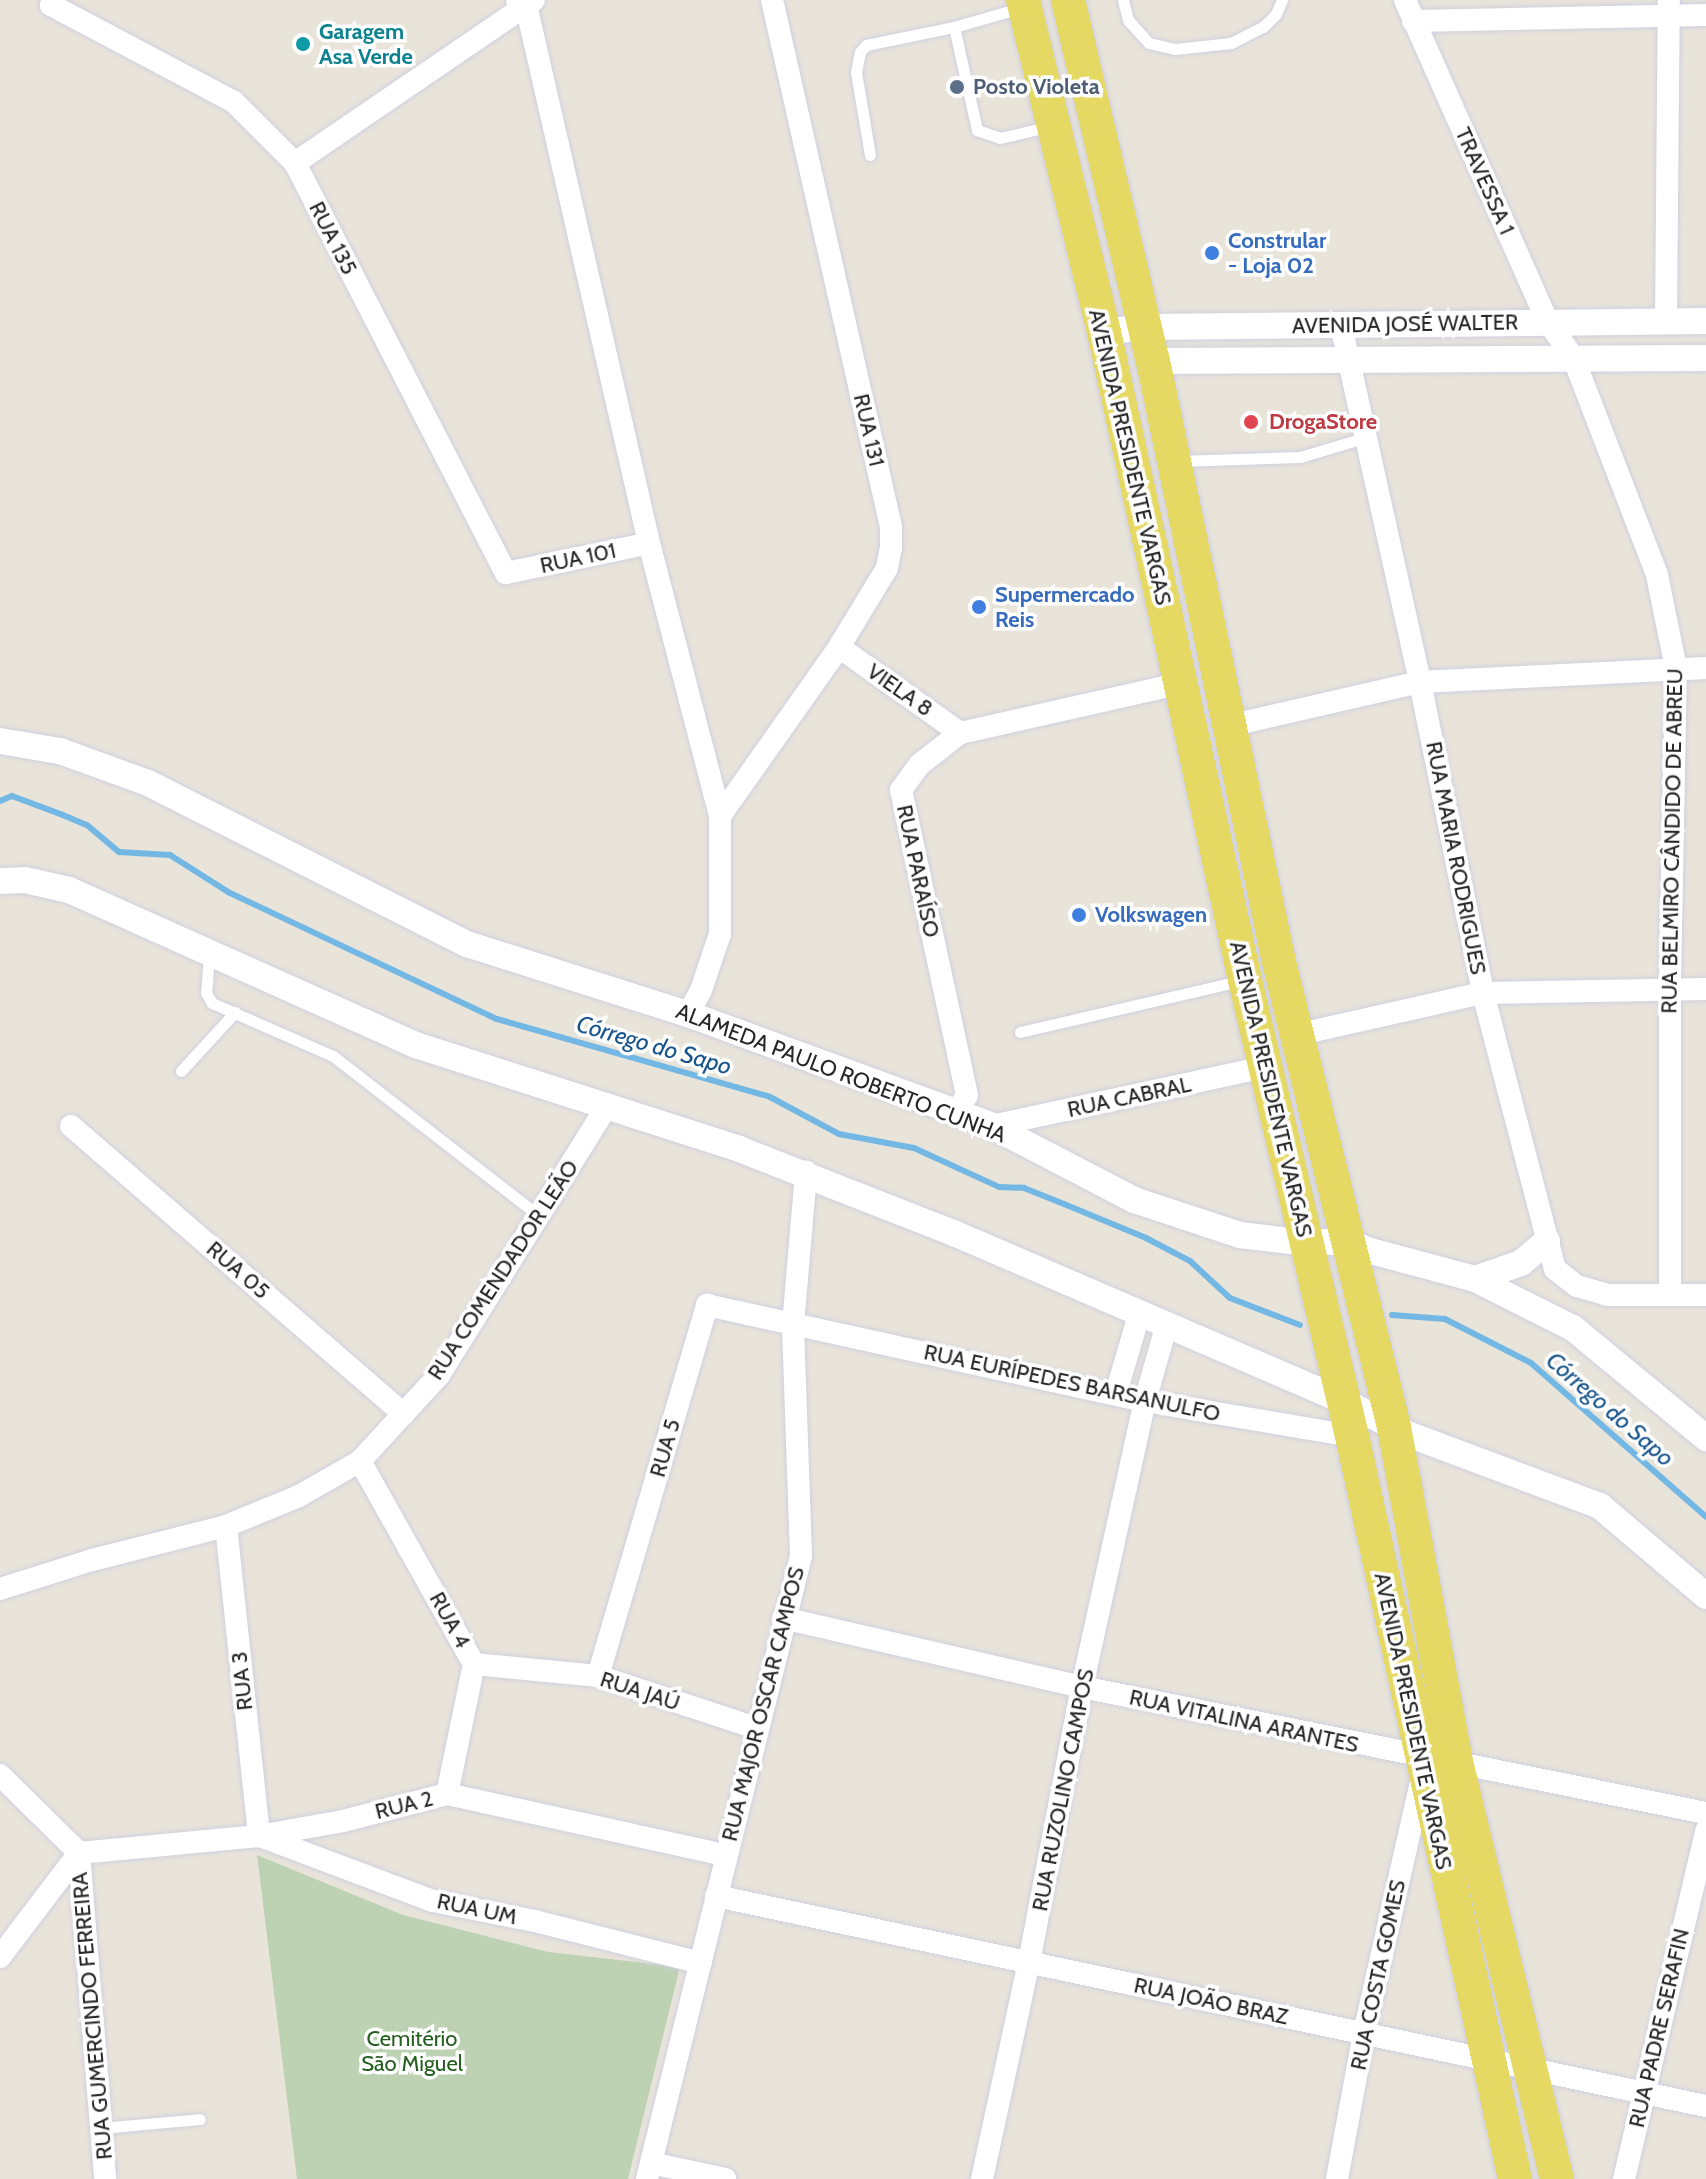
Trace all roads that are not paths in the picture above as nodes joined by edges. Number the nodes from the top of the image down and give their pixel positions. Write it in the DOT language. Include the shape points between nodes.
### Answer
graph roads {
  1 [pos="772,0"];
  2 [pos="1068,0"];
  3 [pos="1123,0"];
  4 [pos="1282,0"];
  5 [pos="52,2"];
  6 [pos="526,2"];
  7 [pos="1024,3"];
  8 [pos="1670,8"];
  9 [pos="1409,10"];
  10 [pos="1706,15"];
  11 [pos="954,27"];
  12 [pos="1053,125"];
  13 [pos="870,155"];
  14 [pos="295,163"];
  15 [pos="1666,321"];
  16 [pos="1706,321"];
  17 [pos="1548,322"];
  18 [pos="1341,325"];
  19 [pos="1145,327"];
  20 [pos="1104,332"];
  21 [pos="1573,357"];
  22 [pos="1351,358"];
  23 [pos="1706,358"];
  24 [pos="1153,361"];
  25 [pos="1367,437"];
  26 [pos="1173,461"];
  27 [pos="649,543"];
  28 [pos="506,573"];
  29 [pos="839,647"];
  30 [pos="1676,668"];
  31 [pos="1706,668"];
  32 [pos="1420,682"];
  33 [pos="1181,683"];
  34 [pos="1228,726"];
  35 [pos="960,733"];
  36 [pos="0,741"];
  37 [pos="720,816"];
  38 [pos="0,881"];
  39 [pos="209,953"];
  40 [pos="1245,980"];
  41 [pos="1670,989"];
  42 [pos="1706,989"];
  43 [pos="1483,993"];
  44 [pos="235,1012"];
  45 [pos="688,1014"];
  46 [pos="1020,1032"];
  47 [pos="1296,1035"];
  48 [pos="1266,1067"];
  49 [pos="181,1071"];
  50 [pos="606,1108"];
  51 [pos="956,1112"];
  52 [pos="71,1126"];
  53 [pos="992,1126"];
  54 [pos="806,1172"];
  55 [pos="539,1216"];
  56 [pos="1347,1241"];
  57 [pos="1547,1241"];
  58 [pos="1306,1243"];
  59 [pos="1475,1279"];
  60 [pos="1670,1295"];
  61 [pos="1706,1295"];
  62 [pos="1139,1315"];
  63 [pos="1167,1324"];
  64 [pos="793,1325"];
  65 [pos="1116,1393"];
  66 [pos="1341,1400"];
  67 [pos="1145,1401"];
  68 [pos="404,1414"];
  69 [pos="1394,1427"];
  70 [pos="1352,1436"];
  71 [pos="1706,1438"];
  72 [pos="360,1461"];
  73 [pos="226,1526"];
  74 [pos="0,1589"];
  75 [pos="1706,1596"];
  76 [pos="783,1618"];
  77 [pos="474,1664"];
  78 [pos="598,1676"];
  79 [pos="1082,1687"];
  80 [pos="756,1728"];
  81 [pos="1422,1764"];
  82 [pos="1457,1766"];
  83 [pos="0,1775"];
  84 [pos="447,1794"];
  85 [pos="1706,1813"];
  86 [pos="1706,1831"];
  87 [pos="259,1836"];
  88 [pos="79,1853"];
  89 [pos="725,1855"];
  90 [pos="716,1896"];
  91 [pos="0,1957"];
  92 [pos="1029,1962"];
  93 [pos="701,1963"];
  94 [pos="1364,2033"];
  95 [pos="1488,2059"];
  96 [pos="1529,2067"];
  97 [pos="1643,2093"];
  98 [pos="1706,2106"];
  99 [pos="200,2119"];
  100 [pos="100,2128"];
  101 [pos="649,2171"];
  102 [pos="105,2179"];
  103 [pos="725,2179"];
  104 [pos="982,2179"];
  105 [pos="1337,2179"];
  106 [pos="1515,2179"];
  107 [pos="1557,2179"];
  108 [pos="1624,2179"];
  1 -- 29 [label="street, RUA 131" via="891,527 887,568"];
  2 -- 19 [label="main road, AVENIDA PRESIDENTE VARGAS"];
  3 -- 4 [label="lane" via="1128,20 1149,43 1175,49 1231,43 1263,27"];
  5 -- 14 [label="street, RUA 135" via="234,102"];
  6 -- 14 [label="street"];
  6 -- 27 [label="street"];
  7 -- 11 [label="lane"];
  7 -- 12 [label="main road, AVENIDA PRESIDENTE VARGAS"];
  8 -- 9 [label="street"];
  8 -- 10 [label="street"];
  8 -- 15 [label="street"];
  9 -- 17 [label="street, TRAVESSA 1"];
  11 -- 12 [label="lane" via="977,130 1000,138"];
  11 -- 13 [label="lane" via="866,45 860,52 856,72"];
  12 -- 20 [label="main road, AVENIDA PRESIDENTE VARGAS"];
  14 -- 28 [label="street, RUA 135"];
  15 -- 16 [label="street, AVENIDA JOSÉ WALTER"];
  15 -- 17 [label="street, AVENIDA JOSÉ WALTER"];
  17 -- 18 [label="street, AVENIDA JOSÉ WALTER"];
  17 -- 21 [label="street, TRAVESSA 1"];
  18 -- 19 [label="street, AVENIDA JOSÉ WALTER"];
  18 -- 22 [label="street, RUA MARIA RODRIGUES"];
  19 -- 20 [label="street, AVENIDA JOSÉ WALTER"];
  19 -- 24 [label="main road, AVENIDA PRESIDENTE VARGAS"];
  20 -- 33 [label="main road, AVENIDA PRESIDENTE VARGAS"];
  21 -- 22 [label="street, AVENIDA JOSÉ WALTER"];
  21 -- 23 [label="street, AVENIDA JOSÉ WALTER"];
  21 -- 30 [label="street, RUA BELMIRO CÂNDIDO DE ABREU" via="1657,575"];
  22 -- 24 [label="street, AVENIDA JOSÉ WALTER"];
  22 -- 25 [label="street, RUA MARIA RODRIGUES"];
  24 -- 26 [label="main road, AVENIDA PRESIDENTE VARGAS"];
  25 -- 26 [label="lane" via="1300,457"];
  25 -- 32 [label="street, RUA MARIA RODRIGUES"];
  26 -- 34 [label="main road, AVENIDA PRESIDENTE VARGAS"];
  27 -- 28 [label="street, RUA 101"];
  27 -- 37 [label="street"];
  29 -- 35 [label="street, VIELA 8"];
  29 -- 37 [label="street, RUA 131"];
  30 -- 31 [label="street"];
  30 -- 32 [label="street"];
  30 -- 41 [label="street, RUA BELMIRO CÂNDIDO DE ABREU"];
  32 -- 34 [label="street"];
  32 -- 43 [label="street, RUA MARIA RODRIGUES"];
  33 -- 35 [label="street, RUA PARAÍSO"];
  33 -- 40 [label="main road, AVENIDA PRESIDENTE VARGAS"];
  34 -- 47 [label="main road, AVENIDA PRESIDENTE VARGAS"];
  35 -- 51 [label="street, RUA PARAÍSO" via="919,765 901,790 967,1095"];
  36 -- 45 [label="street, ALAMEDA PAULO ROBERTO CUNHA" via="60,751 148,783 467,944"];
  37 -- 45 [label="street" via="720,934"];
  38 -- 39 [label="street" via="25,880 69,890"];
  39 -- 44 [label="lane" via="206,993 218,1008"];
  39 -- 50 [label="street" via="416,1045"];
  40 -- 46 [label="lane"];
  40 -- 48 [label="main road, AVENIDA PRESIDENTE VARGAS"];
  41 -- 42 [label="street"];
  41 -- 43 [label="street"];
  41 -- 60 [label="street, RUA BELMIRO CÂNDIDO DE ABREU"];
  43 -- 47 [label="street"];
  43 -- 57 [label="street, RUA MARIA RODRIGUES"];
  44 -- 49 [label="lane"];
  44 -- 55 [label="lane" via="333,1056"];
  45 -- 51 [label="street, ALAMEDA PAULO ROBERTO CUNHA"];
  47 -- 56 [label="main road, AVENIDA PRESIDENTE VARGAS"];
  48 -- 53 [label="street, RUA CABRAL"];
  48 -- 58 [label="main road, AVENIDA PRESIDENTE VARGAS"];
  50 -- 54 [label="street"];
  50 -- 55 [label="street, RUA COMENDADOR LEÃO"];
  51 -- 53 [label="street, ALAMEDA PAULO ROBERTO CUNHA"];
  52 -- 68 [label="street, RUA 05"];
  53 -- 58 [label="street, ALAMEDA PAULO ROBERTO CUNHA" via="1134,1200 1240,1235"];
  54 -- 62 [label="street"];
  54 -- 64 [label="street, RUA MAJOR OSCAR CAMPOS"];
  55 -- 68 [label="street, RUA COMENDADOR LEÃO" via="439,1375"];
  56 -- 58 [label="street, ALAMEDA PAULO ROBERTO CUNHA"];
  56 -- 59 [label="street, ALAMEDA PAULO ROBERTO CUNHA"];
  56 -- 69 [label="main road, AVENIDA PRESIDENTE VARGAS"];
  57 -- 59 [label="street" via="1521,1263"];
  57 -- 60 [label="street, RUA MARIA RODRIGUES" via="1555,1269 1577,1286 1608,1295"];
  58 -- 66 [label="main road, AVENIDA PRESIDENTE VARGAS"];
  59 -- 71 [label="street, ALAMEDA PAULO ROBERTO CUNHA" via="1573,1328"];
  60 -- 61 [label="street, RUA MARIA RODRIGUES"];
  62 -- 63 [label="street"];
  62 -- 65 [label="street"];
  63 -- 66 [label="street"];
  63 -- 67 [label="street, RUA RUZOLINO CAMPOS"];
  64 -- 65 [label="street, RUA EURÍPEDES BARSANULFO"];
  64 -- 76 [label="street, RUA MAJOR OSCAR CAMPOS" via="801,1556"];
  64 -- 78 [label="street, RUA 5" via="707,1305"];
  65 -- 67 [label="street, RUA EURÍPEDES BARSANULFO"];
  66 -- 69 [label="street"];
  66 -- 70 [label="main road, AVENIDA PRESIDENTE VARGAS"];
  67 -- 70 [label="street, RUA EURÍPEDES BARSANULFO"];
  67 -- 79 [label="street, RUA RUZOLINO CAMPOS"];
  68 -- 72 [label="street, RUA COMENDADOR LEÃO"];
  69 -- 75 [label="street" via="1600,1506"];
  69 -- 82 [label="main road, AVENIDA PRESIDENTE VARGAS"];
  70 -- 81 [label="main road, AVENIDA PRESIDENTE VARGAS"];
  72 -- 73 [label="street, RUA COMENDADOR LEÃO" via="299,1496"];
  72 -- 77 [label="street, RUA 4"];
  73 -- 74 [label="street, RUA COMENDADOR LEÃO"];
  73 -- 87 [label="street, RUA 3"];
  76 -- 79 [label="street, RUA VITALINA ARANTES"];
  76 -- 80 [label="street, RUA MAJOR OSCAR CAMPOS"];
  77 -- 78 [label="street, RUA JAÚ"];
  77 -- 84 [label="street, RUA 4"];
  78 -- 80 [label="street, RUA JAÚ"];
  79 -- 81 [label="street, RUA VITALINA ARANTES"];
  79 -- 92 [label="street, RUA RUZOLINO CAMPOS"];
  80 -- 89 [label="street, RUA MAJOR OSCAR CAMPOS"];
  81 -- 82 [label="street, RUA VITALINA ARANTES"];
  81 -- 94 [label="street, RUA COSTA GOMES"];
  81 -- 95 [label="main road, AVENIDA PRESIDENTE VARGAS"];
  82 -- 85 [label="street, RUA VITALINA ARANTES"];
  82 -- 96 [label="main road, AVENIDA PRESIDENTE VARGAS"];
  83 -- 88 [label="street"];
  84 -- 87 [label="street, RUA 2"];
  84 -- 89 [label="street, RUA 2"];
  86 -- 97 [label="street, RUA PADRE SERAFIN"];
  87 -- 88 [label="street, RUA 2"];
  87 -- 93 [label="street, RUA UM" via="433,1901"];
  88 -- 91 [label="street"];
  88 -- 100 [label="street, RUA GUMERCINDO FERREIRA"];
  89 -- 90 [label="street, RUA MAJOR OSCAR CAMPOS"];
  90 -- 92 [label="street, RUA JOÃO BRAZ"];
  90 -- 93 [label="street, RUA MAJOR OSCAR CAMPOS"];
  92 -- 94 [label="street, RUA JOÃO BRAZ"];
  92 -- 104 [label="street, RUA RUZOLINO CAMPOS"];
  93 -- 101 [label="street, RUA MAJOR OSCAR CAMPOS"];
  94 -- 95 [label="street, RUA JOÃO BRAZ"];
  94 -- 105 [label="street, RUA COSTA GOMES"];
  95 -- 96 [label="street, RUA JOÃO BRAZ"];
  95 -- 106 [label="main road, AVENIDA PRESIDENTE VARGAS"];
  96 -- 97 [label="street, RUA JOÃO BRAZ"];
  96 -- 107 [label="main road, AVENIDA PRESIDENTE VARGAS"];
  97 -- 98 [label="street, RUA JOÃO BRAZ"];
  97 -- 108 [label="street, RUA PADRE SERAFIN"];
  99 -- 100 [label="lane"];
  100 -- 102 [label="street, RUA GUMERCINDO FERREIRA"];
  101 -- 103 [label="street"];
}
